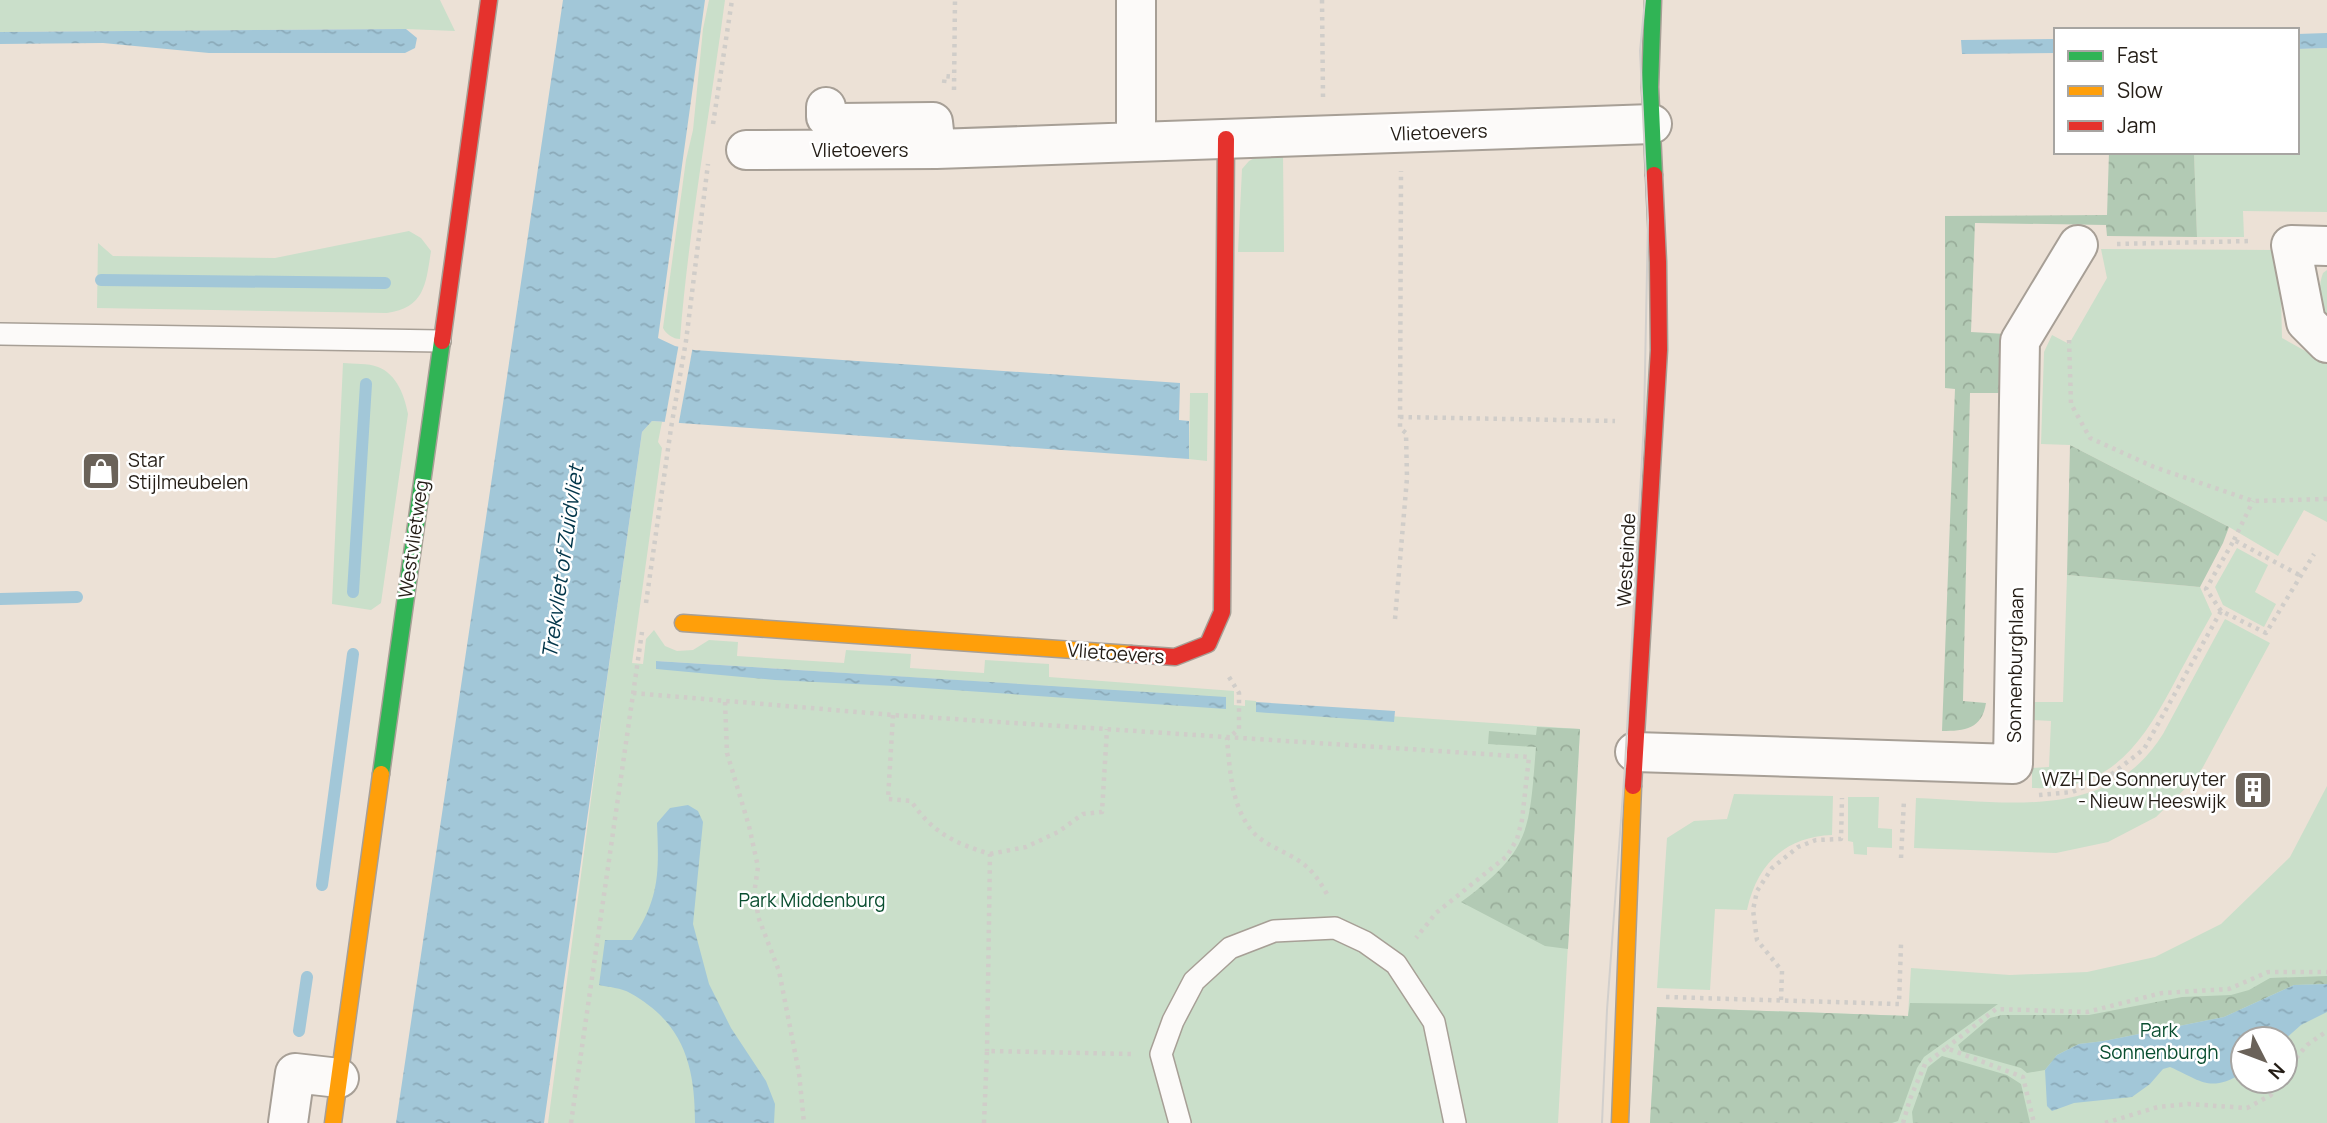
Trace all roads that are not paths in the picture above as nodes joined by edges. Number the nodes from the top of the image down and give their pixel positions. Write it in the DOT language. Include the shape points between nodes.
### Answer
graph roads {
  1 [pos="489,0"];
  2 [pos="1136,0"];
  3 [pos="1653,0"];
  4 [pos="826,107"];
  5 [pos="1652,124"];
  6 [pos="1226,139"];
  7 [pos="1136,142"];
  8 [pos="945,149"];
  9 [pos="746,150"];
  10 [pos="2078,245"];
  11 [pos="2309,246"];
  12 [pos="0,334"];
  13 [pos="440,341"];
  14 [pos="2327,343"];
  15 [pos="683,624"];
  16 [pos="1635,752"];
  17 [pos="339,1078"];
  18 [pos="288,1123"];
  19 [pos="333,1123"];
  20 [pos="1180,1123"];
  21 [pos="1455,1123"];
  22 [pos="1620,1123"];
  1 -- 13 [label="street, Westvlietweg"];
  2 -- 7 [label="street"];
  3 -- 5 [label="street, Westeinde" via="1649,43"];
  4 -- 8 [label="street" via="826,117 839,123 933,121"];
  5 -- 6 [label="street, Vlietoevers"];
  5 -- 16 [label="street, Westeinde" via="1659,348"];
  6 -- 7 [label="street, Vlietoevers"];
  6 -- 15 [label="street, Vlietoevers" via="1222,612 1208,644 1175,657"];
  7 -- 8 [label="street, Vlietoevers"];
  8 -- 9 [label="street, Vlietoevers"];
  10 -- 16 [label="street, Sonnenburghlaan" via="2021,341 2013,764"];
  11 -- 14 [label="street" via="2306,322"];
  12 -- 13 [label="lane"];
  13 -- 17 [label="street, Westvlietweg"];
  16 -- 22 [label="street, Westeinde"];
  17 -- 18 [label="street" via="295,1073"];
  17 -- 19 [label="street, Westvlietweg"];
  20 -- 21 [label="lane" via="1161,1054 1194,981 1230,948 1275,931 1335,928 1396,964 1434,1022"];
}
